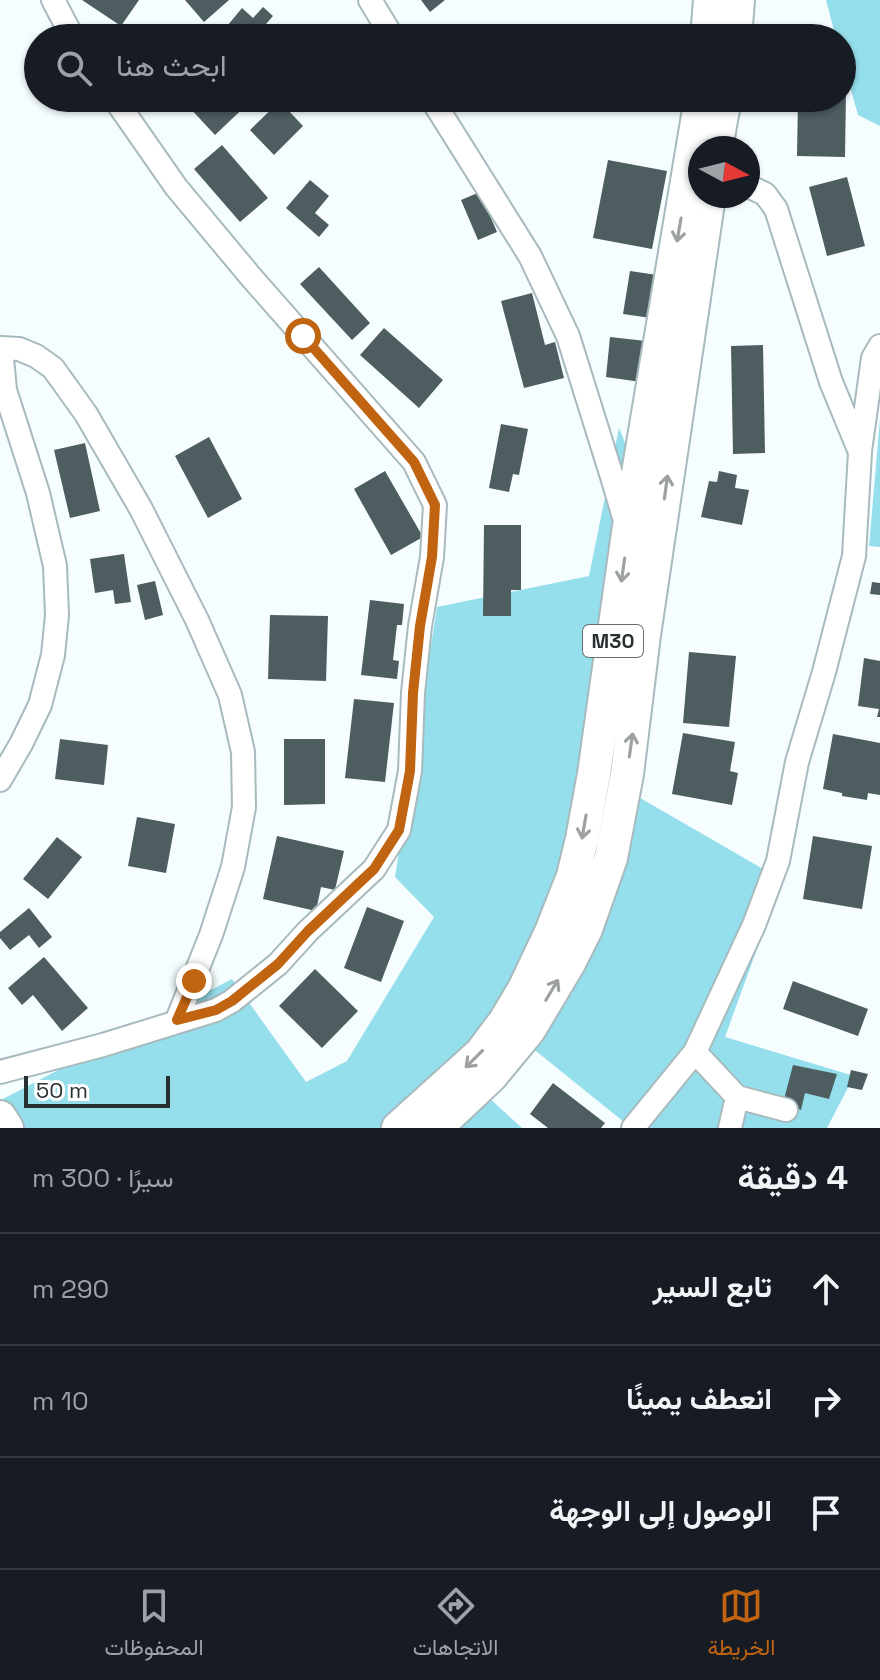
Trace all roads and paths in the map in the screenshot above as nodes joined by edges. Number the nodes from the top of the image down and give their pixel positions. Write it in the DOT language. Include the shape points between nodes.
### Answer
graph roads {
  1 [pos="53,0"];
  2 [pos="370,0"];
  3 [pos="691,0"];
  4 [pos="710,0"];
  5 [pos="738,0"];
  6 [pos="66,24"];
  7 [pos="385,24"];
  8 [pos="700,24"];
  9 [pos="707,24"];
  10 [pos="736,24"];
  11 [pos="124,112"];
  12 [pos="440,112"];
  13 [pos="699,112"];
  14 [pos="722,112"];
  15 [pos="718,136"];
  16 [pos="760,192"];
  17 [pos="707,208"];
  18 [pos="1,346"];
  19 [pos="880,346"];
  20 [pos="860,452"];
  21 [pos="628,533"];
  22 [pos="0,780"];
  23 [pos="177,1020"];
  24 [pos="695,1052"];
  25 [pos="0,1072"];
  26 [pos="737,1097"];
  27 [pos="786,1110"];
  28 [pos="0,1117"];
  29 [pos="7,1128"];
  30 [pos="398,1128"];
  31 [pos="436,1128"];
  32 [pos="633,1128"];
  33 [pos="730,1128"];
  1 -- 6 [label="street"];
  2 -- 7 [label="street"];
  3 -- 8 [label="street"];
  4 -- 9 [label="highway"];
  5 -- 10 [label="highway"];
  11 -- 23 [label="street" via="185,199 414,462 435,505 413,693 410,771 399,830 374,869 278,964 216,1010"];
  12 -- 21 [label="street" via="530,256 568,336"];
  13 -- 21 [label="highway, M30, one-way"];
  14 -- 15 [label="highway"];
  16 -- 20 [label="street" via="776,209 831,382"];
  31 -- 17 [label="highway, M30, one-way" via="491,1076 529,1030 586,929 611,858"];
  18 -- 22 [label="street" via="5,390 55,566 57,615 40,705"];
  18 -- 23 [label="street" via="36,356 53,368 86,414 141,509 230,695 243,752 244,807 233,867"];
  19 -- 20 [label="street" via="873,358"];
  20 -- 24 [label="street" via="854,556 797,762 778,861"];
  21 -- 30 [label="highway, M30, one-way" via="594,774 573,876 560,911 524,989 481,1053"];
  23 -- 25 [label="street"];
  24 -- 26 [label="street"];
  24 -- 32 [label="street"];
  26 -- 27 [label="street"];
  26 -- 33 [label="street"];
  28 -- 29 [label="highway"];
}
